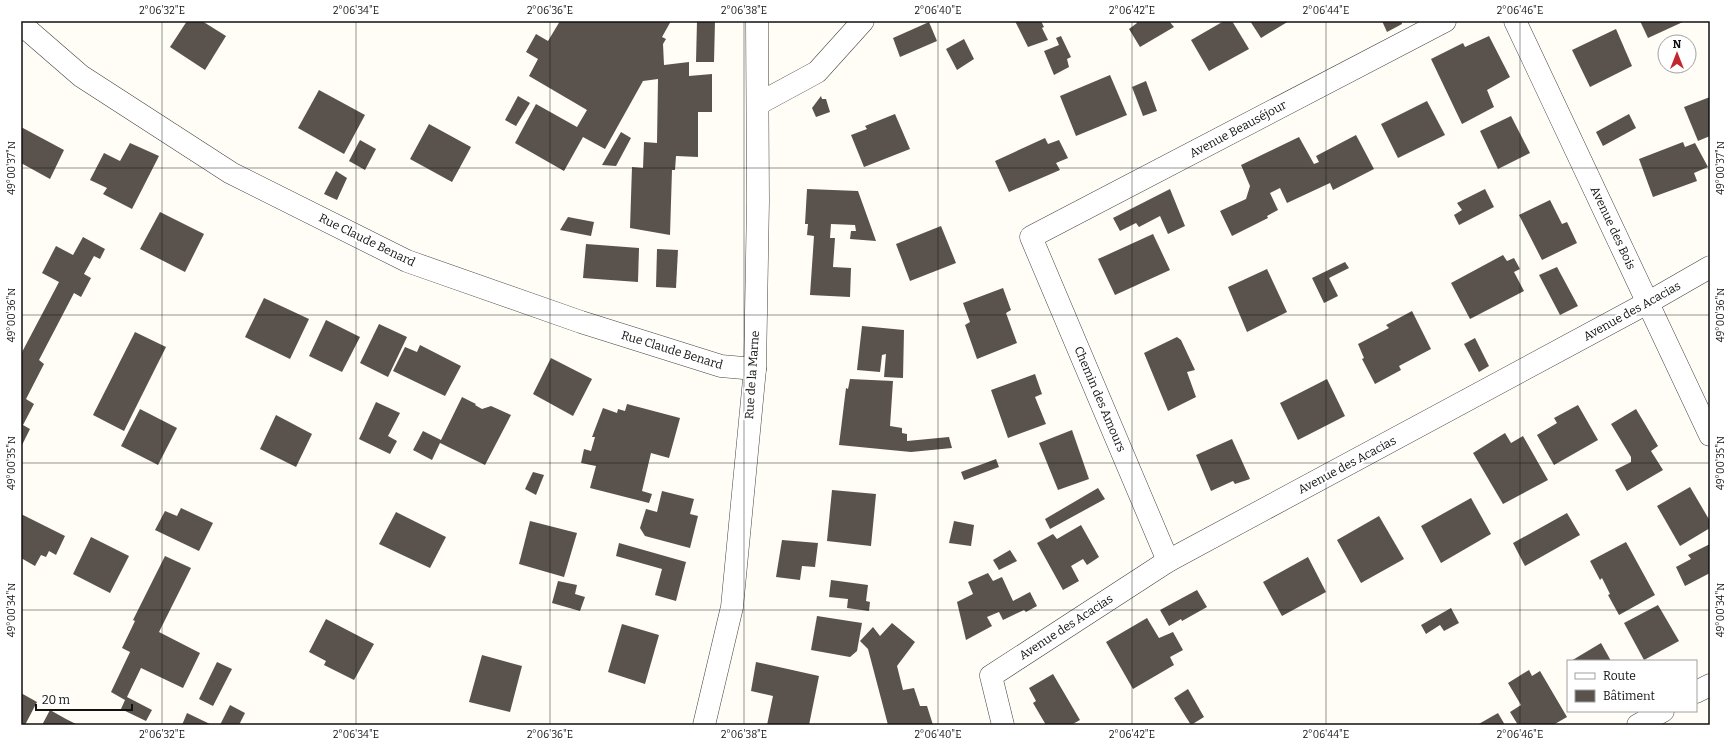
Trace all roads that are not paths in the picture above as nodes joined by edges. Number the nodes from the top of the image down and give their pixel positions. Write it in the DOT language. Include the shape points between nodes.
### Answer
graph roads {
  1 [pos="757,21"];
  2 [pos="862,21"];
  3 [pos="1445,21"];
  4 [pos="1515,21"];
  5 [pos="21,24"];
  6 [pos="758,104"];
  7 [pos="1031,237"];
  8 [pos="1710,267"];
  9 [pos="1649,302"];
  10 [pos="755,369"];
  11 [pos="1710,435"];
  12 [pos="1168,562"];
  13 [pos="1710,685"];
  14 [pos="1697,692"];
  15 [pos="1661,712"];
  16 [pos="704,725"];
  17 [pos="1003,725"];
  18 [pos="1638,725"];
  1 -- 6 [label="street, Rue de la Marne"];
  2 -- 6 [label="street" via="817,72"];
  3 -- 7 [label="street, Avenue Beauséjour"];
  4 -- 9 [label="street, Avenue des Bois"];
  5 -- 10 [label="street, Rue Claude Benard" via="81,76 231,173 407,261 582,322 721,366"];
  6 -- 10 [label="street, Rue de la Marne"];
  7 -- 12 [label="street, Chemin des Amours"];
  8 -- 9 [label="street, Avenue des Acacias"];
  9 -- 11 [label="street, Avenue des Bois"];
  9 -- 12 [label="street, Avenue des Acacias"];
  10 -- 16 [label="street, Rue de la Marne" via="732,607"];
  12 -- 17 [label="street, Avenue des Acacias" via="991,676"];
  13 -- 14 [label="street"];
  15 -- 18 [label="street"];
}
